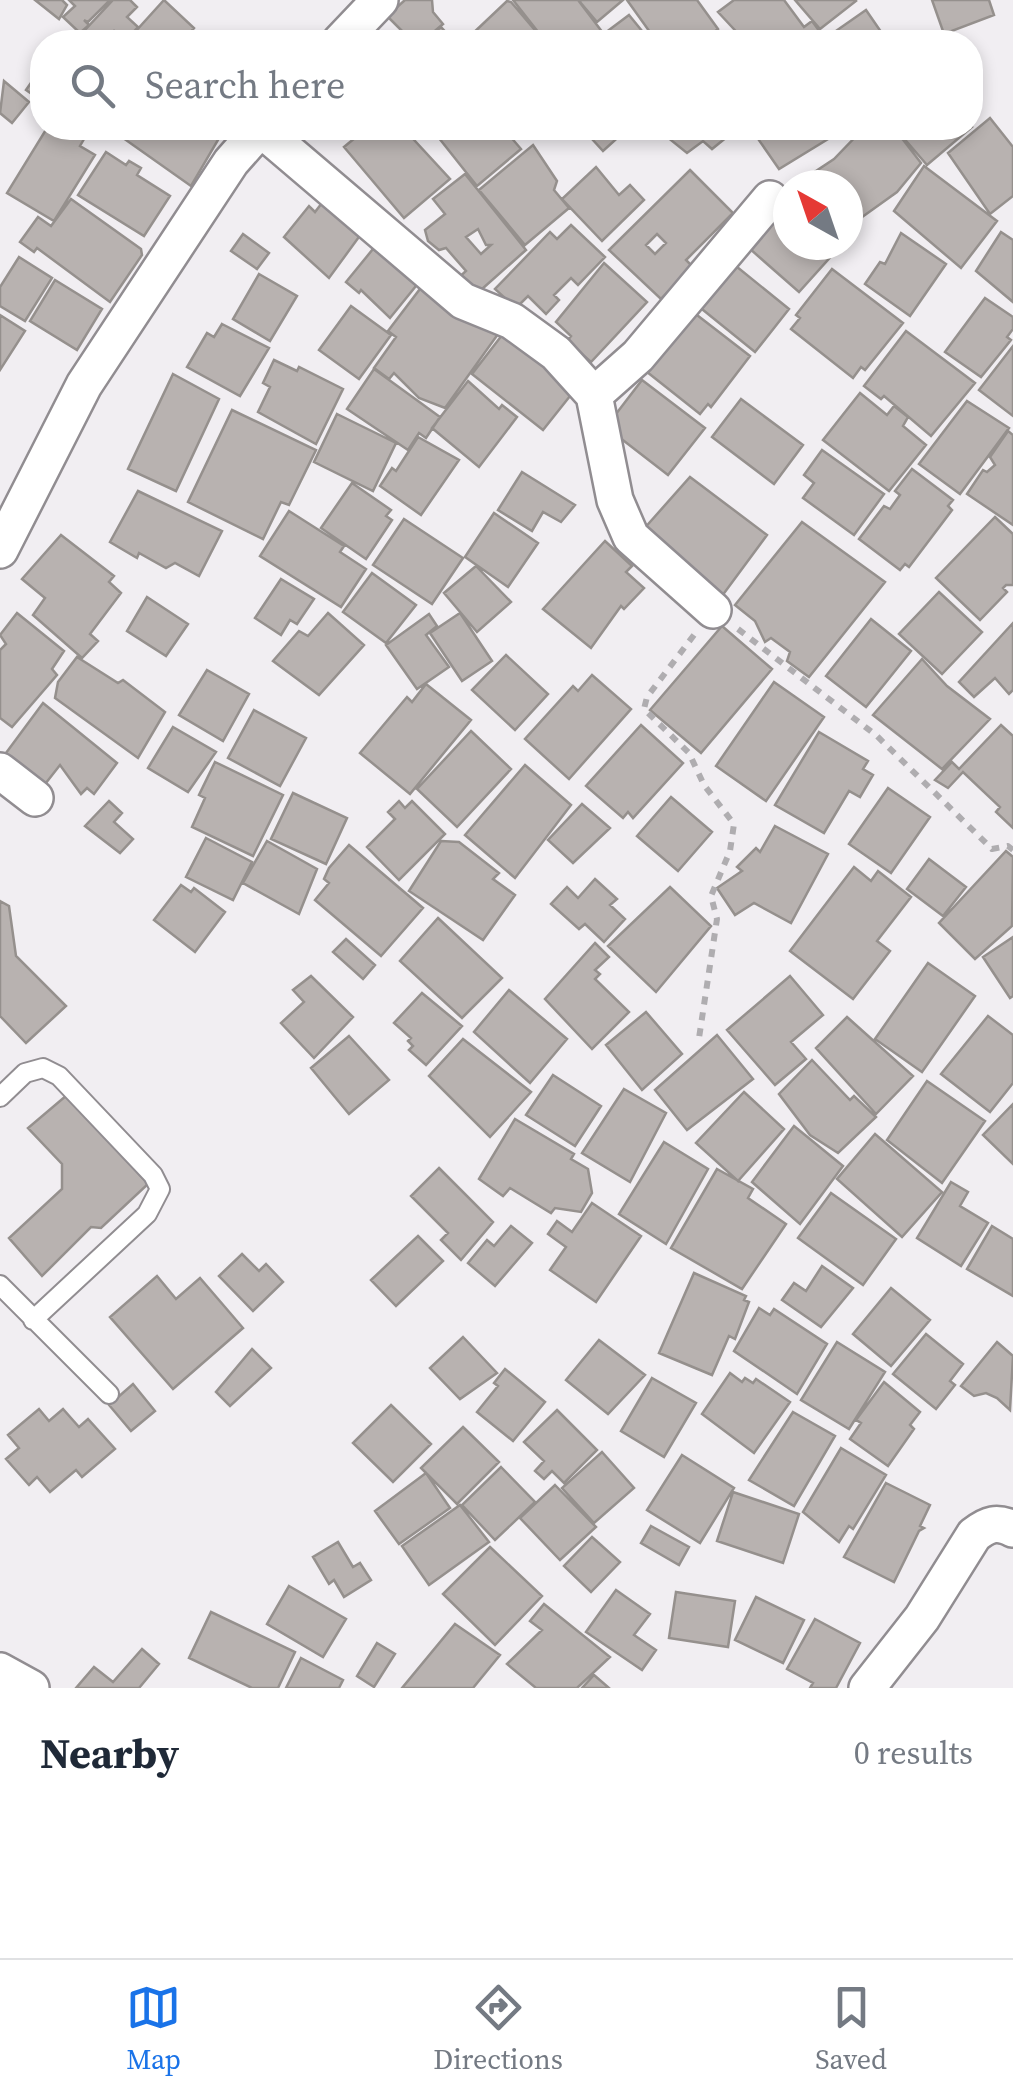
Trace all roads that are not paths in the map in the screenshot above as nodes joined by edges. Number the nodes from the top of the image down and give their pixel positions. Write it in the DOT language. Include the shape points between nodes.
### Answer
graph roads {
  1 [pos="380,0"];
  2 [pos="351,30"];
  3 [pos="250,140"];
  4 [pos="274,140"];
  5 [pos="770,199"];
  6 [pos="594,395"];
  7 [pos="0,550"];
  8 [pos="712,610"];
  9 [pos="0,771"];
  10 [pos="35,798"];
  11 [pos="0,1096"];
  12 [pos="0,1285"];
  13 [pos="33,1320"];
  14 [pos="109,1394"];
  15 [pos="1013,1529"];
  16 [pos="0,1671"];
  17 [pos="31,1688"];
  18 [pos="867,1688"];
  1 -- 2 [label="street"];
  3 -- 7 [label="street" via="84,385"];
  4 -- 6 [label="street" via="463,301 512,321 556,353"];
  5 -- 6 [label="street" via="638,356"];
  6 -- 8 [label="street" via="621,520 632,538"];
  9 -- 10 [label="street"];
  11 -- 13 [label="lane" via="25,1073 43,1068 58,1076 160,1189 147,1214"];
  12 -- 13 [label="lane"];
  13 -- 14 [label="lane"];
  15 -- 18 [label="street" via="1001,1523 974,1535"];
  16 -- 17 [label="street"];
}
